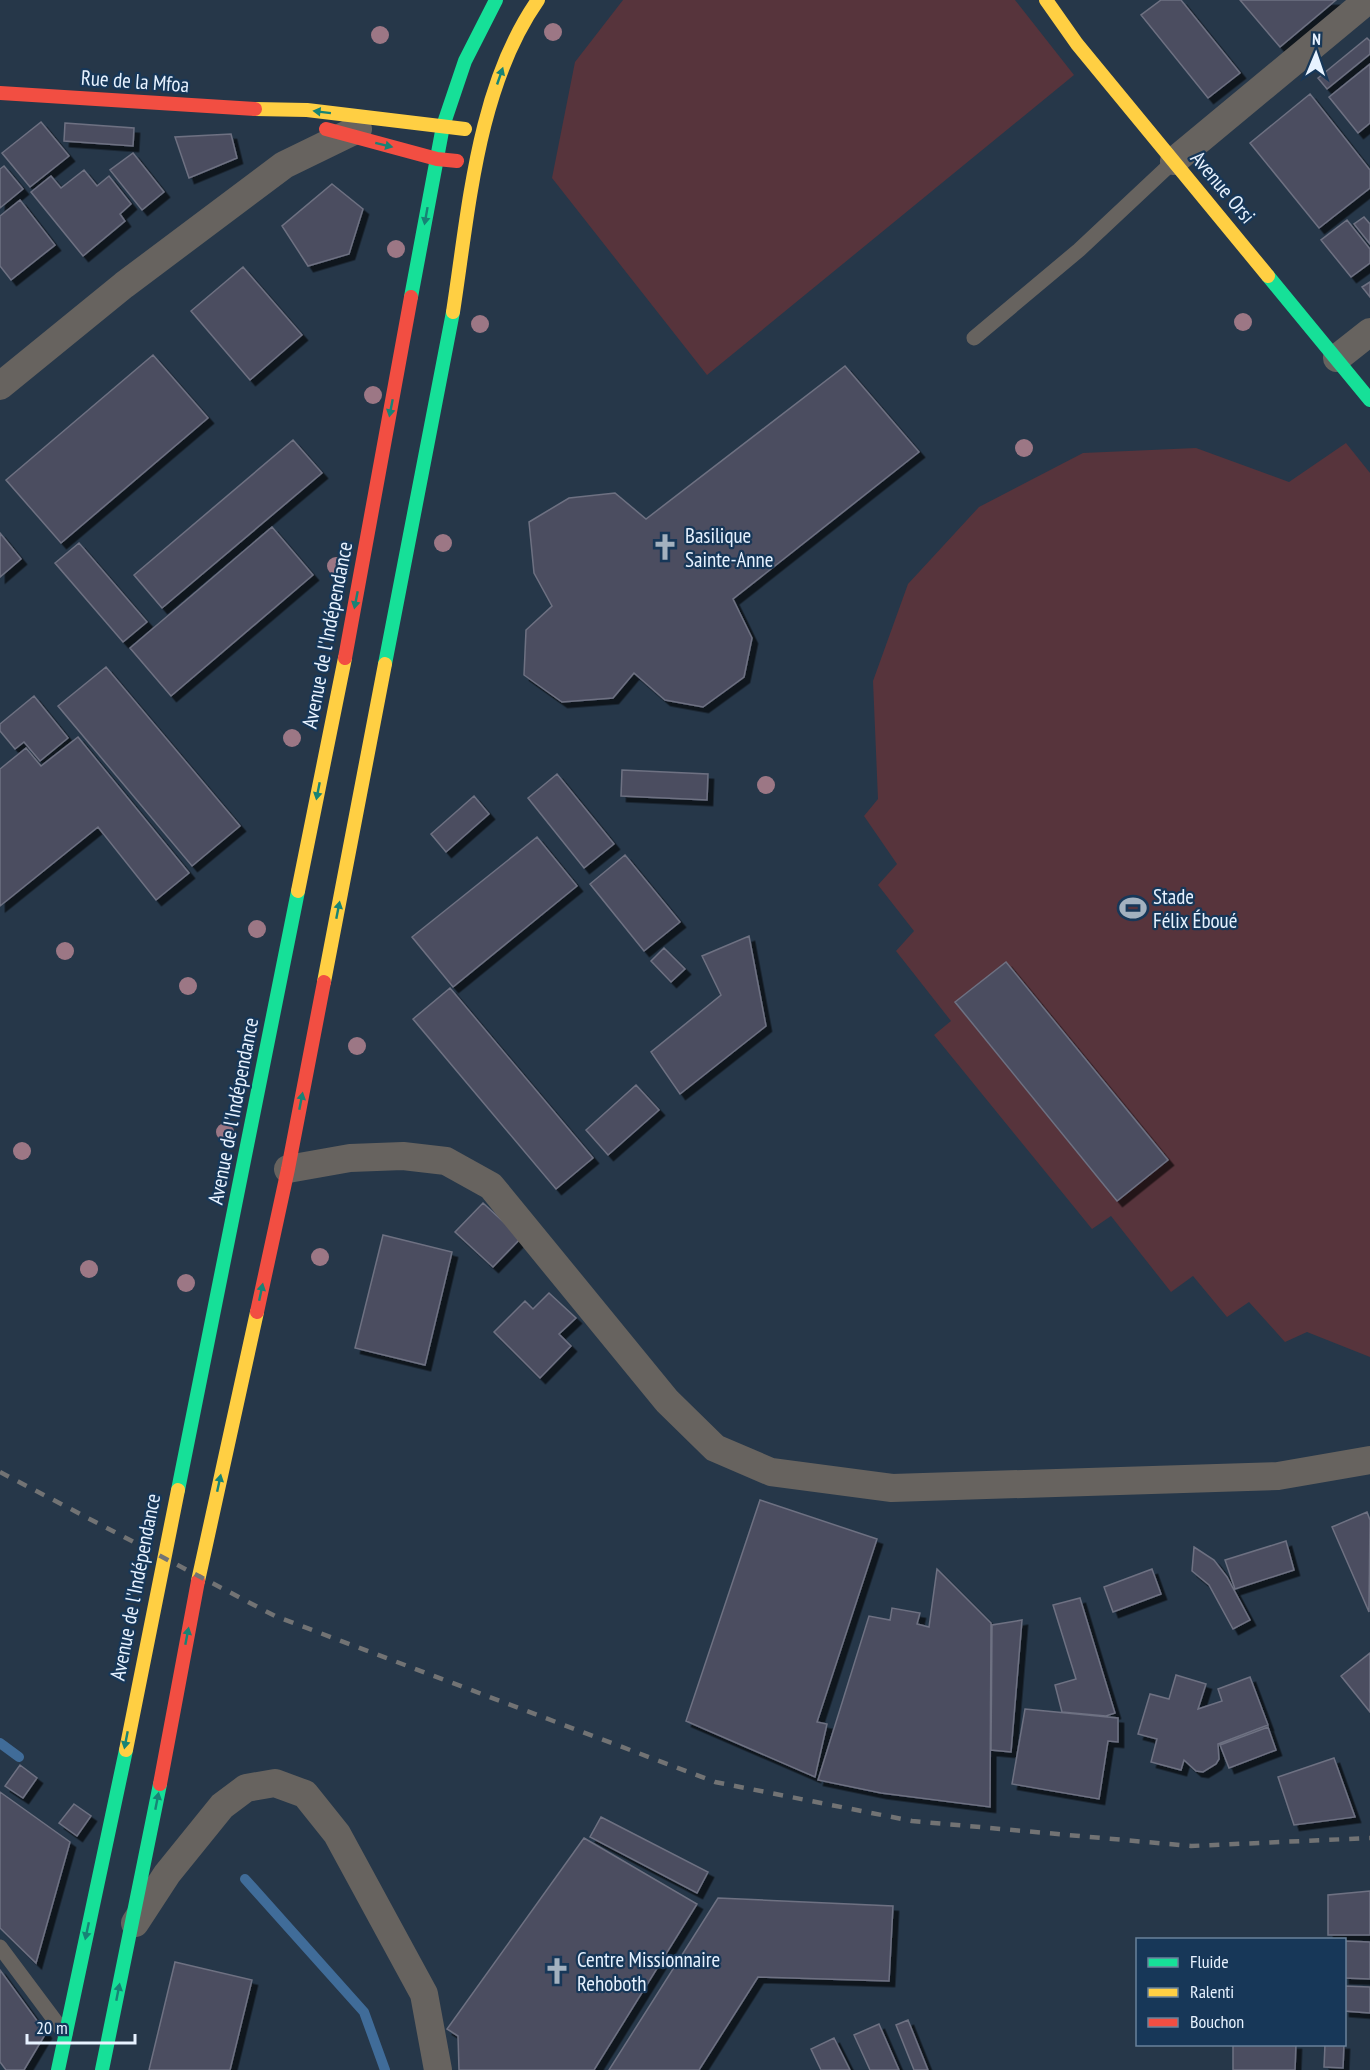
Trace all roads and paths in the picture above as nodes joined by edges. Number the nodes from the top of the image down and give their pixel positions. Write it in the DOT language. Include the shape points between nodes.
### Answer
graph roads {
  1 [pos="496,0"];
  2 [pos="538,0"];
  3 [pos="1046,0"];
  4 [pos="1368,0"];
  5 [pos="0,93"];
  6 [pos="268,110"];
  7 [pos="376,119"];
  8 [pos="443,126"];
  9 [pos="482,131"];
  10 [pos="346,136"];
  11 [pos="437,159"];
  12 [pos="1174,162"];
  13 [pos="476,164"];
  14 [pos="1370,332"];
  15 [pos="974,338"];
  16 [pos="1337,358"];
  17 [pos="0,386"];
  18 [pos="1370,400"];
  19 [pos="288,1169"];
  20 [pos="1370,1460"];
  21 [pos="130,1930"];
  22 [pos="0,1947"];
  23 [pos="65,2034"];
  24 [pos="58,2070"];
  25 [pos="102,2070"];
  26 [pos="438,2070"];
  1 -- 8 [label="main road" via="465,61"];
  9 -- 2 [label="main road, one-way" via="504,66"];
  3 -- 12 [label="main road, Avenue Orsi"];
  4 -- 12 [label="street"];
  5 -- 6 [label="main road, Rue de la Mfoa"];
  7 -- 6 [label="main road, Rue de la Mfoa, one-way" via="307,110"];
  6 -- 10 [label="main road, Rue de la Mfoa"];
  7 -- 8 [label="main road, Rue de la Mfoa"];
  7 -- 10 [label="street"];
  8 -- 9 [label="main road, Rue de la Mfoa"];
  8 -- 11 [label="main road"];
  9 -- 13 [label="main road"];
  10 -- 11 [label="main road, Rue de la Mfoa, one-way"];
  10 -- 17 [label="street" via="284,165 124,285"];
  11 -- 13 [label="main road, Rue de la Mfoa"];
  11 -- 23 [label="main road, Avenue de l'Indépendance, one-way" via="338,695"];
  12 -- 15 [label="lane"];
  12 -- 16 [label="main road, Avenue Orsi"];
  19 -- 13 [label="main road, one-way" via="452,323"];
  14 -- 16 [label="street"];
  16 -- 18 [label="main road, Avenue Orsi"];
  19 -- 20 [label="street" via="350,1158 402,1156 446,1161 490,1186 666,1401 715,1448 771,1472 891,1488 1278,1476"];
  21 -- 19 [label="main road, one-way" via="207,1540"];
  25 -- 21 [label="main road, one-way"];
  21 -- 26 [label="street" via="167,1874 222,1806 246,1788 275,1783 305,1794 337,1834 424,1994"];
  22 -- 23 [label="lane"];
  23 -- 24 [label="main road, Avenue de l'Indépendance"];
}
